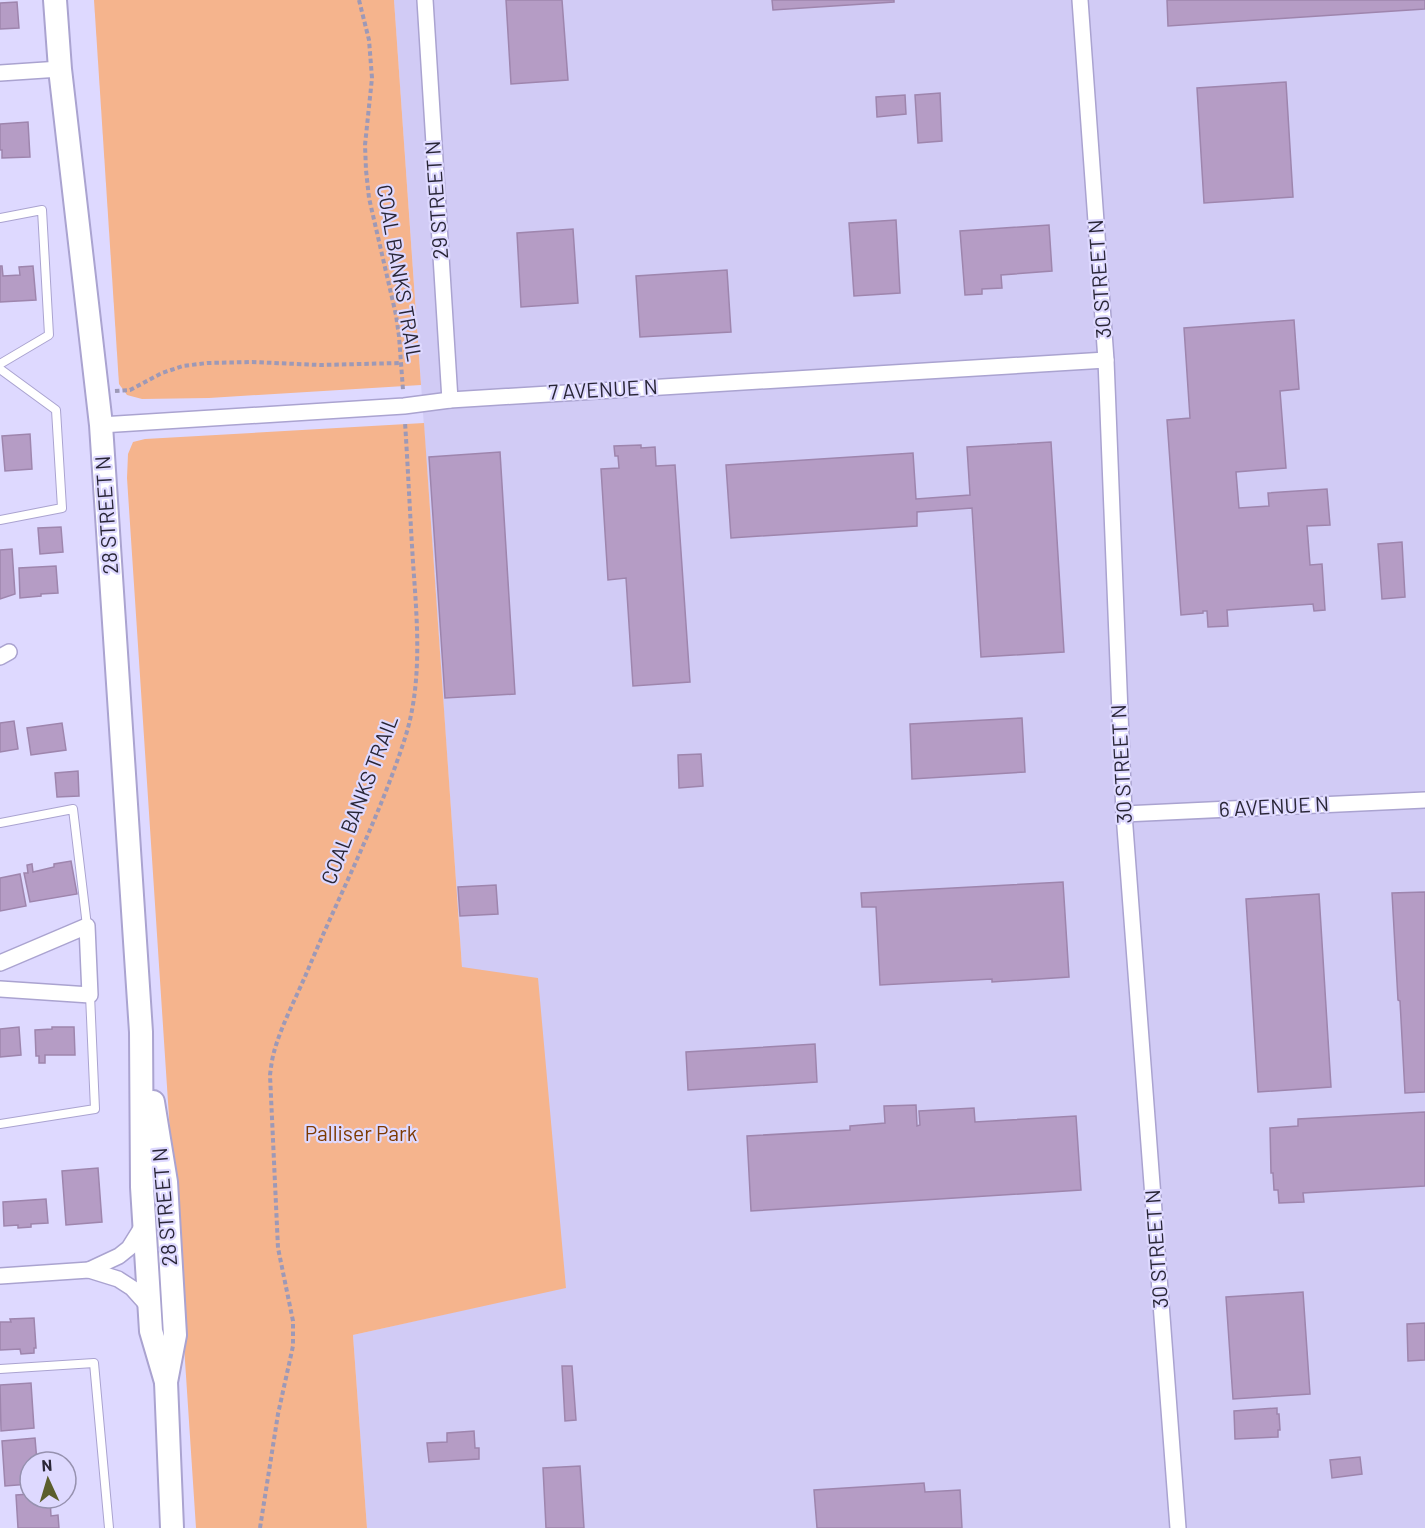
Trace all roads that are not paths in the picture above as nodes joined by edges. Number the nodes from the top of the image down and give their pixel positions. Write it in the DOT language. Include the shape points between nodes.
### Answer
graph roads {
  1 [pos="55,0"];
  2 [pos="425,0"];
  3 [pos="1080,0"];
  4 [pos="60,69"];
  5 [pos="0,73"];
  6 [pos="0,218"];
  7 [pos="1106,360"];
  8 [pos="0,366"];
  9 [pos="450,400"];
  10 [pos="101,425"];
  11 [pos="0,520"];
  12 [pos="1425,800"];
  13 [pos="1124,814"];
  14 [pos="0,823"];
  15 [pos="87,926"];
  16 [pos="0,963"];
  17 [pos="0,989"];
  18 [pos="90,995"];
  19 [pos="141,1032"];
  20 [pos="0,1124"];
  21 [pos="144,1224"];
  22 [pos="89,1270"];
  23 [pos="0,1276"];
  24 [pos="149,1307"];
  25 [pos="0,1369"];
  26 [pos="166,1382"];
  27 [pos="172,1526"];
  28 [pos="109,1528"];
  29 [pos="1178,1528"];
  1 -- 4 [label="main road, 28 STREET N"];
  2 -- 9 [label="street, 29 STREET N"];
  3 -- 7 [label="street, 30 STREET N"];
  4 -- 5 [label="street"];
  4 -- 10 [label="main road, 28 STREET N"];
  6 -- 8 [label="lane" via="42,210 49,335"];
  7 -- 9 [label="street, 7 AVENUE N"];
  7 -- 13 [label="street, 30 STREET N"];
  8 -- 11 [label="lane" via="56,410 62,508"];
  9 -- 10 [label="street, 7 AVENUE N"];
  10 -- 19 [label="main road, 28 STREET N"];
  12 -- 13 [label="street, 6 AVENUE N"];
  13 -- 29 [label="street, 30 STREET N"];
  14 -- 15 [label="lane" via="74,809"];
  15 -- 16 [label="street"];
  15 -- 18 [label="street"];
  17 -- 18 [label="street"];
  18 -- 20 [label="lane" via="95,1108"];
  19 -- 21 [label="main road, 28 STREET N"];
  19 -- 26 [label="main road, 28 STREET N" via="166,1182 175,1335"];
  21 -- 22 [label="street" via="129,1248"];
  21 -- 24 [label="main road, 28 STREET N"];
  22 -- 23 [label="street"];
  22 -- 24 [label="street" via="118,1279"];
  24 -- 26 [label="main road, 28 STREET N" via="151,1331"];
  25 -- 28 [label="lane" via="94,1363"];
  26 -- 27 [label="main road, 28 STREET N"];
}
